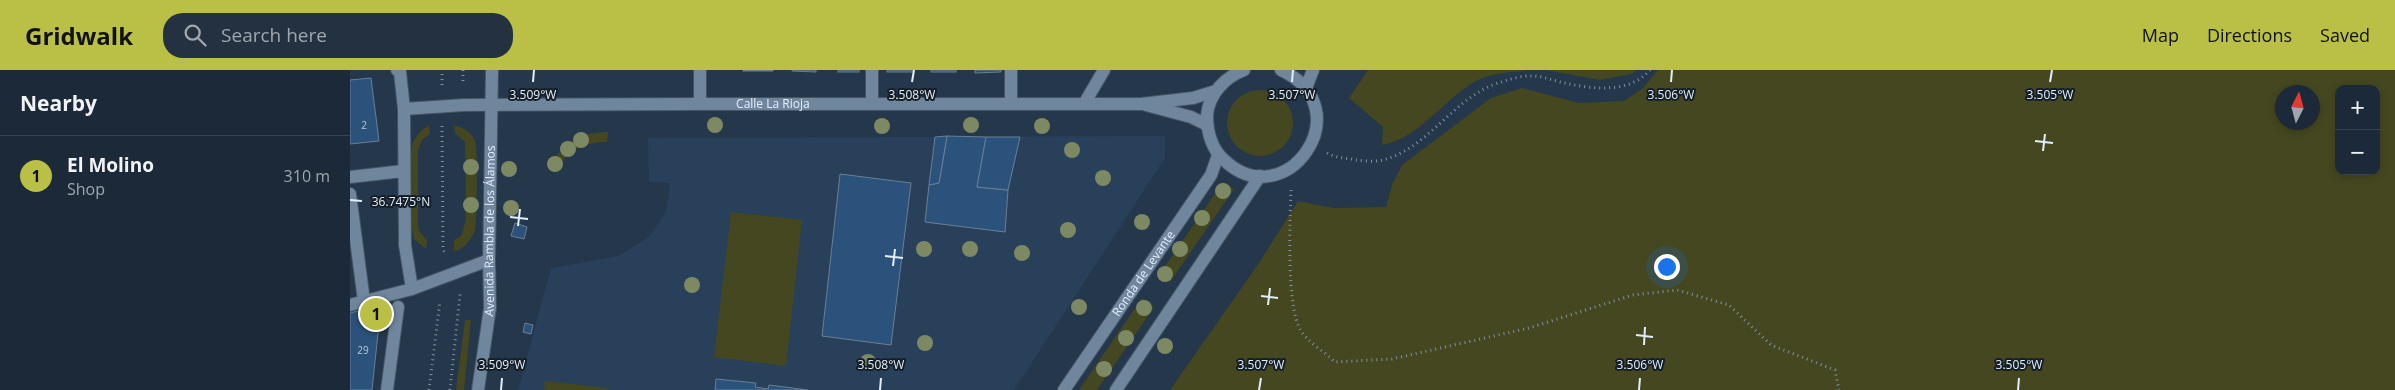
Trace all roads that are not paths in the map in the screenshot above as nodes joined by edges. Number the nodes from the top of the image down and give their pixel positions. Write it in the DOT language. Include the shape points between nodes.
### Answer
graph roads {
  1 [pos="397,70"];
  2 [pos="492,70"];
  3 [pos="700,70"];
  4 [pos="872,70"];
  5 [pos="1011,70"];
  6 [pos="1104,70"];
  7 [pos="1244,70"];
  8 [pos="1281,70"];
  9 [pos="1313,70"];
  10 [pos="1306,88"];
  11 [pos="1216,91"];
  12 [pos="700,104"];
  13 [pos="872,104"];
  14 [pos="1011,104"];
  15 [pos="1084,104"];
  16 [pos="1141,104"];
  17 [pos="492,106"];
  18 [pos="404,109"];
  19 [pos="1207,125"];
  20 [pos="1218,155"];
  21 [pos="403,171"];
  22 [pos="1260,176"];
  23 [pos="350,177"];
  24 [pos="350,194"];
  25 [pos="352,232"];
  26 [pos="489,260"];
  27 [pos="412,289"];
  28 [pos="364,301"];
  29 [pos="350,304"];
  30 [pos="398,307"];
  31 [pos="387,390"];
  32 [pos="478,390"];
  33 [pos="1064,390"];
  34 [pos="1116,390"];
  1 -- 18 [label="street" via="400,72"];
  2 -- 17 [label="street, Avenida Rambla de los Álamos"];
  3 -- 12 [label="street"];
  4 -- 13 [label="street"];
  5 -- 14 [label="street"];
  6 -- 15 [label="street"];
  7 -- 11 [label="street" via="1223,82"];
  8 -- 10 [label="street"];
  9 -- 10 [label="street"];
  10 -- 22 [label="street" via="1317,116 1316,134 1308,151 1295,165 1279,174"];
  11 -- 16 [label="street, Calle La Rioja" via="1193,98"];
  11 -- 19 [label="street" via="1208,109"];
  12 -- 13 [label="street, Calle La Rioja"];
  12 -- 17 [label="street, Calle La Rioja"];
  13 -- 14 [label="street, Calle La Rioja"];
  14 -- 15 [label="street, Calle La Rioja"];
  15 -- 16 [label="street, Calle La Rioja"];
  16 -- 19 [label="street, Calle La Rioja" via="1191,117"];
  17 -- 18 [label="street, Calle La Rioja"];
  17 -- 26 [label="street, Avenida Rambla de los Álamos"];
  18 -- 21 [label="street"];
  19 -- 20 [label="street"];
  20 -- 22 [label="street" via="1230,166"];
  20 -- 33 [label="street, Ronda de Levante" via="1211,176"];
  21 -- 23 [label="street"];
  21 -- 27 [label="street" via="405,245"];
  22 -- 34 [label="street"];
  24 -- 25 [label="street"];
  25 -- 28 [label="street"];
  26 -- 27 [label="street"];
  26 -- 32 [label="street, Avenida Rambla de los Álamos" via="490,308"];
  27 -- 28 [label="street"];
  28 -- 29 [label="street"];
  30 -- 31 [label="street"];
}
